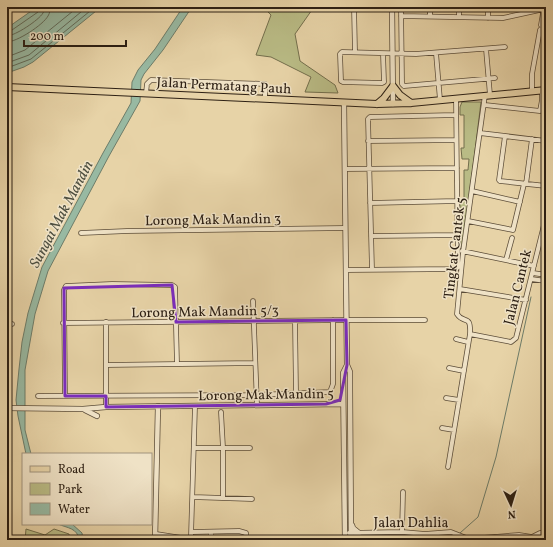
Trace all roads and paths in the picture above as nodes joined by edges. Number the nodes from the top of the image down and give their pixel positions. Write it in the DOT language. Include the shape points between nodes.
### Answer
graph roads {
  1 [pos="354,7"];
  2 [pos="392,7"];
  3 [pos="401,7"];
  4 [pos="430,7"];
  5 [pos="459,7"];
  6 [pos="488,7"];
  7 [pos="544,8"];
  8 [pos="401,16"];
  9 [pos="430,16"];
  10 [pos="459,17"];
  11 [pos="488,18"];
  12 [pos="541,25"];
  13 [pos="546,30"];
  14 [pos="505,47"];
  15 [pos="486,48"];
  16 [pos="355,52"];
  17 [pos="436,53"];
  18 [pos="383,54"];
  19 [pos="392,54"];
  20 [pos="402,54"];
  21 [pos="489,78"];
  22 [pos="495,78"];
  23 [pos="438,83"];
  24 [pos="393,86"];
  25 [pos="7,87"];
  26 [pos="544,90"];
  27 [pos="532,91"];
  28 [pos="143,93"];
  29 [pos="488,95"];
  30 [pos="456,98"];
  31 [pos="265,99"];
  32 [pos="440,100"];
  33 [pos="344,103"];
  34 [pos="411,103"];
  35 [pos="377,104"];
  36 [pos="393,104"];
  37 [pos="485,105"];
  38 [pos="455,115"];
  39 [pos="480,132"];
  40 [pos="505,136"];
  41 [pos="456,140"];
  42 [pos="532,140"];
  43 [pos="368,141"];
  44 [pos="546,141"];
  45 [pos="457,168"];
  46 [pos="345,169"];
  47 [pos="369,169"];
  48 [pos="525,184"];
  49 [pos="546,186"];
  50 [pos="472,191"];
  51 [pos="457,201"];
  52 [pos="520,202"];
  53 [pos="370,203"];
  54 [pos="546,216"];
  55 [pos="468,221"];
  56 [pos="345,228"];
  57 [pos="81,233"];
  58 [pos="457,235"];
  59 [pos="371,236"];
  60 [pos="512,238"];
  61 [pos="458,250"];
  62 [pos="463,252"];
  63 [pos="506,260"];
  64 [pos="534,266"];
  65 [pos="346,270"];
  66 [pos="372,270"];
  67 [pos="533,273"];
  68 [pos="546,275"];
  69 [pos="531,279"];
  70 [pos="546,281"];
  71 [pos="460,289"];
  72 [pos="526,300"];
  73 [pos="253,301"];
  74 [pos="333,320"];
  75 [pos="346,320"];
  76 [pos="425,320"];
  77 [pos="254,321"];
  78 [pos="295,321"];
  79 [pos="106,322"];
  80 [pos="176,322"];
  81 [pos="63,323"];
  82 [pos="7,324"];
  83 [pos="12,324"];
  84 [pos="470,334"];
  85 [pos="456,339"];
  86 [pos="468,342"];
  87 [pos="255,363"];
  88 [pos="177,364"];
  89 [pos="106,365"];
  90 [pos="347,365"];
  91 [pos="449,368"];
  92 [pos="464,371"];
  93 [pos="296,393"];
  94 [pos="344,394"];
  95 [pos="350,394"];
  96 [pos="256,395"];
  97 [pos="38,396"];
  98 [pos="65,396"];
  99 [pos="106,396"];
  100 [pos="446,398"];
  101 [pos="459,400"];
  102 [pos="326,404"];
  103 [pos="343,404"];
  104 [pos="256,405"];
  105 [pos="158,406"];
  106 [pos="195,406"];
  107 [pos="106,407"];
  108 [pos="7,408"];
  109 [pos="83,409"];
  110 [pos="221,412"];
  111 [pos="347,415"];
  112 [pos="97,416"];
  113 [pos="442,428"];
  114 [pos="454,430"];
  115 [pos="194,448"];
  116 [pos="223,448"];
  117 [pos="250,448"];
  118 [pos="448,467"];
  119 [pos="402,492"];
  120 [pos="193,497"];
  121 [pos="223,498"];
  122 [pos="252,499"];
  123 [pos="351,524"];
  124 [pos="192,532"];
  125 [pos="211,532"];
  126 [pos="402,532"];
  127 [pos="351,533"];
  128 [pos="359,533"];
  129 [pos="546,533"];
  130 [pos="156,534"];
  131 [pos="345,534"];
  132 [pos="536,538"];
  133 [pos="187,539"];
  134 [pos="504,539"];
  135 [pos="155,540"];
  136 [pos="211,540"];
  137 [pos="247,540"];
  138 [pos="345,540"];
  139 [pos="351,540"];
  140 [pos="469,540"];
  1 -- 16 [label="street"];
  2 -- 19 [label="street"];
  3 -- 8 [label="street"];
  4 -- 9 [label="street"];
  5 -- 10 [label="street"];
  6 -- 11 [label="street"];
  7 -- 11 [label="street" via="508,18"];
  7 -- 12 [label="street"];
  8 -- 9 [label="street"];
  8 -- 20 [label="street"];
  9 -- 10 [label="street"];
  10 -- 11 [label="street"];
  13 -- 27 [label="street" via="540,30 532,74"];
  14 -- 15 [label="street"];
  15 -- 17 [label="street"];
  15 -- 21 [label="street"];
  16 -- 18 [label="street"];
  16 -- 18 [label="street" via="340,54 343,82 382,84"];
  17 -- 20 [label="street"];
  17 -- 23 [label="street"];
  18 -- 19 [label="street"];
  19 -- 20 [label="street"];
  19 -- 24 [label="street"];
  20 -- 23 [label="street" via="404,86"];
  21 -- 22 [label="street"];
  21 -- 23 [label="street"];
  21 -- 29 [label="street"];
  23 -- 32 [label="street"];
  24 -- 34 [label="main road"];
  24 -- 35 [label="main road"];
  24 -- 36 [label="street"];
  25 -- 28 [label="main road, Jalan Permatang Pauh"];
  26 -- 27 [label="main road, Jalan Permatang Pauh"];
  26 -- 37 [label="street" via="540,111"];
  27 -- 29 [label="main road, Jalan Permatang Pauh"];
  28 -- 31 [label="main road, Jalan Permatang Pauh"];
  28 -- 31 [label="street" via="151,80 250,83 265,84"];
  29 -- 30 [label="main road, Jalan Permatang Pauh"];
  29 -- 37 [label="street, Tingkat Cantek 5"];
  30 -- 32 [label="main road, Jalan Permatang Pauh"];
  30 -- 38 [label="street"];
  31 -- 33 [label="main road, Jalan Permatang Pauh"];
  32 -- 34 [label="main road, Jalan Permatang Pauh"];
  33 -- 35 [label="main road, Jalan Permatang Pauh"];
  33 -- 46 [label="street, Lorong Mak Mandin 5"];
  34 -- 36 [label="main road, Jalan Permatang Pauh"];
  35 -- 36 [label="main road, Jalan Permatang Pauh"];
  37 -- 39 [label="street, Tingkat Cantek 5"];
  38 -- 41 [label="street"];
  38 -- 43 [label="street" via="370,116"];
  39 -- 40 [label="street"];
  39 -- 50 [label="street, Tingkat Cantek 5"];
  40 -- 42 [label="street"];
  40 -- 48 [label="street" via="498,180"];
  41 -- 43 [label="street"];
  41 -- 45 [label="street"];
  42 -- 44 [label="street"];
  42 -- 48 [label="street"];
  43 -- 47 [label="street"];
  45 -- 47 [label="street"];
  45 -- 51 [label="street"];
  46 -- 47 [label="street"];
  46 -- 56 [label="street, Lorong Mak Mandin 5"];
  47 -- 53 [label="street"];
  48 -- 49 [label="street"];
  48 -- 52 [label="street"];
  50 -- 52 [label="street"];
  50 -- 55 [label="street, Tingkat Cantek 5"];
  51 -- 53 [label="street"];
  51 -- 58 [label="street"];
  52 -- 55 [label="street" via="513,230"];
  53 -- 59 [label="street"];
  54 -- 64 [label="street, Jalan Cantek"];
  55 -- 62 [label="street, Tingkat Cantek 5"];
  56 -- 57 [label="street, Lorong Mak Mandin 3"];
  56 -- 65 [label="street, Lorong Mak Mandin 5"];
  58 -- 59 [label="street"];
  58 -- 61 [label="street"];
  59 -- 66 [label="street"];
  60 -- 63 [label="street"];
  61 -- 62 [label="street"];
  61 -- 66 [label="street" via="456,269"];
  62 -- 63 [label="street"];
  62 -- 71 [label="street, Tingkat Cantek 5"];
  63 -- 64 [label="street"];
  64 -- 67 [label="street, Jalan Cantek"];
  65 -- 66 [label="street"];
  65 -- 75 [label="street, Lorong Mak Mandin 5"];
  67 -- 68 [label="street"];
  67 -- 69 [label="street, Jalan Cantek"];
  69 -- 70 [label="street"];
  69 -- 72 [label="street, Jalan Cantek"];
  71 -- 72 [label="street"];
  71 -- 84 [label="street, Tingkat Cantek 5" via="457,314 468,320"];
  72 -- 84 [label="street, Jalan Cantek" via="514,341"];
  73 -- 77 [label="street"];
  74 -- 75 [label="street, Lorong Mak Mandin 5/3"];
  74 -- 78 [label="street, Lorong Mak Mandin 5/3"];
  74 -- 93 [label="street" via="332,389 327,393"];
  75 -- 76 [label="street, Lorong Mak Mandin 5/3"];
  75 -- 90 [label="street, Lorong Mak Mandin 5"];
  77 -- 78 [label="street, Lorong Mak Mandin 5/3"];
  77 -- 80 [label="street, Lorong Mak Mandin 5/3"];
  77 -- 87 [label="street"];
  78 -- 93 [label="street"];
  79 -- 80 [label="street, Lorong Mak Mandin 5/3"];
  79 -- 81 [label="street, Lorong Mak Mandin 5/3"];
  79 -- 89 [label="street"];
  80 -- 81 [label="street" via="175,288 172,285 112,284 66,286"];
  80 -- 88 [label="street"];
  81 -- 98 [label="street"];
  82 -- 83 [label="street"];
  84 -- 86 [label="street"];
  85 -- 86 [label="street"];
  86 -- 92 [label="street"];
  87 -- 88 [label="street"];
  87 -- 96 [label="street"];
  88 -- 89 [label="street"];
  89 -- 99 [label="street"];
  90 -- 94 [label="street, Lorong Mak Mandin 5" via="343,373"];
  90 -- 95 [label="street" via="350,372"];
  91 -- 92 [label="street"];
  92 -- 101 [label="street"];
  93 -- 96 [label="street"];
  94 -- 102 [label="street" via="340,400"];
  94 -- 103 [label="street, Lorong Mak Mandin 5"];
  95 -- 103 [label="street"];
  95 -- 111 [label="street"];
  96 -- 99 [label="street"];
  96 -- 104 [label="street"];
  97 -- 98 [label="street"];
  98 -- 99 [label="street"];
  99 -- 107 [label="street"];
  100 -- 101 [label="street"];
  101 -- 114 [label="street"];
  102 -- 103 [label="street, Lorong Mak Mandin 5"];
  102 -- 104 [label="street, Lorong Mak Mandin 5"];
  102 -- 111 [label="street" via="340,408"];
  103 -- 111 [label="street"];
  104 -- 106 [label="street, Lorong Mak Mandin 5"];
  105 -- 106 [label="street, Lorong Mak Mandin 5"];
  105 -- 107 [label="street, Lorong Mak Mandin 5"];
  105 -- 130 [label="street"];
  106 -- 115 [label="street"];
  107 -- 109 [label="street, Lorong Mak Mandin 5"];
  108 -- 109 [label="street, Lorong Mak Mandin 5"];
  109 -- 112 [label="street"];
  110 -- 116 [label="street"];
  111 -- 123 [label="street"];
  111 -- 131 [label="street"];
  113 -- 114 [label="street"];
  114 -- 118 [label="street"];
  115 -- 116 [label="street"];
  115 -- 120 [label="street"];
  116 -- 117 [label="street"];
  116 -- 121 [label="street"];
  119 -- 126 [label="street"];
  120 -- 121 [label="street"];
  120 -- 124 [label="street"];
  121 -- 122 [label="street"];
  123 -- 127 [label="street"];
  123 -- 128 [label="street"];
  124 -- 125 [label="street"];
  124 -- 133 [label="street"];
  125 -- 136 [label="street"];
  125 -- 137 [label="street" via="239,531 246,533"];
  126 -- 128 [label="street, Jalan Dahlia"];
  126 -- 140 [label="street, Jalan Dahlia" via="454,533"];
  127 -- 128 [label="street, Jalan Dahlia"];
  127 -- 131 [label="street, Jalan Dahlia"];
  127 -- 139 [label="street"];
  128 -- 139 [label="street"];
  129 -- 132 [label="street, Jalan Dahlia" via="540,533"];
  130 -- 133 [label="street"];
  130 -- 135 [label="street"];
  131 -- 138 [label="street"];
  132 -- 134 [label="street, Jalan Dahlia" via="519,535"];
  134 -- 140 [label="street, Jalan Dahlia"];
}
